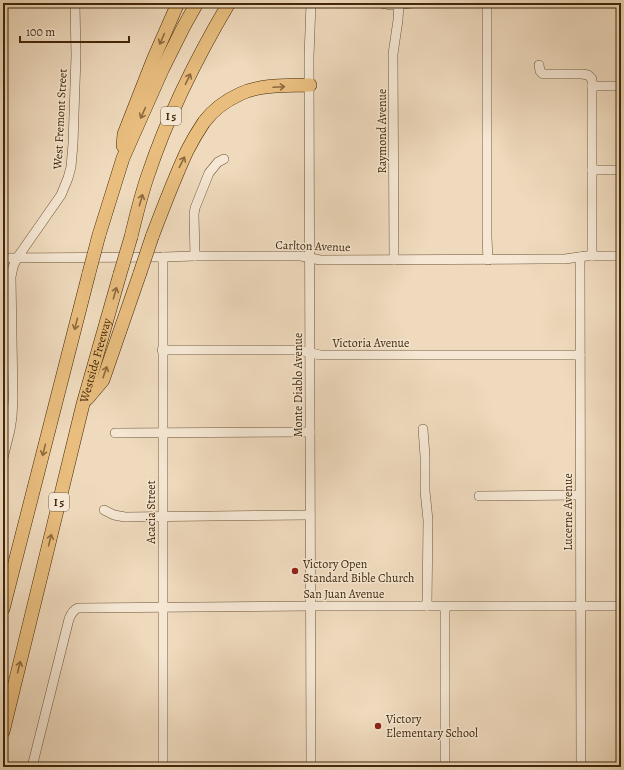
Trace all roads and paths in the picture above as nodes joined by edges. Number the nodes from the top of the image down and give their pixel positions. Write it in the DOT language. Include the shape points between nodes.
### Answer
graph roads {
  1 [pos="76,3"];
  2 [pos="178,3"];
  3 [pos="197,3"];
  4 [pos="229,3"];
  5 [pos="311,3"];
  6 [pos="380,3"];
  7 [pos="487,3"];
  8 [pos="519,3"];
  9 [pos="399,4"];
  10 [pos="539,65"];
  11 [pos="310,85"];
  12 [pos="592,86"];
  13 [pos="621,86"];
  14 [pos="123,158"];
  15 [pos="224,159"];
  16 [pos="592,170"];
  17 [pos="621,170"];
  18 [pos="194,256"];
  19 [pos="592,256"];
  20 [pos="621,256"];
  21 [pos="162,257"];
  22 [pos="580,257"];
  23 [pos="3,258"];
  24 [pos="17,258"];
  25 [pos="310,258"];
  26 [pos="394,260"];
  27 [pos="488,260"];
  28 [pos="162,350"];
  29 [pos="310,353"];
  30 [pos="580,354"];
  31 [pos="84,404"];
  32 [pos="423,429"];
  33 [pos="7,430"];
  34 [pos="310,432"];
  35 [pos="115,433"];
  36 [pos="162,433"];
  37 [pos="3,458"];
  38 [pos="580,495"];
  39 [pos="479,496"];
  40 [pos="104,510"];
  41 [pos="163,516"];
  42 [pos="310,516"];
  43 [pos="311,606"];
  44 [pos="427,606"];
  45 [pos="580,606"];
  46 [pos="621,606"];
  47 [pos="163,607"];
  48 [pos="445,607"];
  49 [pos="3,609"];
  50 [pos="3,732"];
  51 [pos="32,767"];
  52 [pos="164,767"];
  53 [pos="311,767"];
  54 [pos="445,767"];
  55 [pos="580,767"];
  1 -- 24 [label="street, West Fremont Street" via="74,136 71,167 61,195"];
  2 -- 14 [label="highway, one-way" via="124,134"];
  3 -- 14 [label="highway, I 5, one-way" via="163,68"];
  31 -- 4 [label="highway, Westside Freeway / I 5, one-way, bridge" via="148,176 172,114 199,57"];
  5 -- 11 [label="street, Monte Diablo Avenue"];
  6 -- 9 [label="street"];
  7 -- 8 [label="street"];
  7 -- 9 [label="street"];
  7 -- 27 [label="street"];
  9 -- 26 [label="street, Raymond Avenue" via="393,54"];
  10 -- 12 [label="street" via="543,74 588,75 592,79"];
  11 -- 25 [label="street, Monte Diablo Avenue"];
  31 -- 11 [label="highway, one-way, bridge" via="102,380 168,195 179,168 205,121 221,105 248,91 265,87"];
  12 -- 13 [label="street"];
  12 -- 16 [label="street"];
  14 -- 49 [label="highway, I 5, one-way, bridge" via="89,273"];
  15 -- 18 [label="street" via="209,173 194,214"];
  16 -- 17 [label="street"];
  16 -- 19 [label="street"];
  18 -- 21 [label="street, Carlton Avenue"];
  18 -- 25 [label="street, Carlton Avenue"];
  19 -- 20 [label="street, Carlton Avenue"];
  19 -- 22 [label="street, Carlton Avenue"];
  21 -- 24 [label="street, Carlton Avenue"];
  21 -- 28 [label="street, Acacia Street"];
  22 -- 27 [label="street, Carlton Avenue"];
  22 -- 30 [label="street, Lucerne Avenue"];
  23 -- 24 [label="street, Carlton Avenue"];
  24 -- 33 [label="street, West Fremont Street" via="11,277 13,398 12,417"];
  25 -- 26 [label="street, Carlton Avenue"];
  25 -- 29 [label="street, Monte Diablo Avenue"];
  26 -- 27 [label="street, Carlton Avenue"];
  28 -- 29 [label="street, Victoria Avenue" via="299,350"];
  28 -- 36 [label="street, Acacia Street"];
  29 -- 30 [label="street, Victoria Avenue"];
  29 -- 34 [label="street, Monte Diablo Avenue"];
  30 -- 38 [label="street, Lucerne Avenue"];
  50 -- 31 [label="highway, Westside Freeway / I 5, one-way"];
  32 -- 44 [label="street" via="428,520"];
  33 -- 37 [label="street, West Fremont Street"];
  34 -- 36 [label="street"];
  34 -- 42 [label="street, Monte Diablo Avenue"];
  35 -- 36 [label="street"];
  36 -- 41 [label="street, Acacia Street"];
  38 -- 39 [label="street"];
  38 -- 45 [label="street, Lucerne Avenue"];
  40 -- 41 [label="street" via="125,517"];
  41 -- 42 [label="street"];
  41 -- 47 [label="street, Acacia Street"];
  42 -- 43 [label="street, Monte Diablo Avenue"];
  43 -- 44 [label="street, San Juan Avenue"];
  43 -- 47 [label="street, San Juan Avenue"];
  43 -- 53 [label="street, Monte Diablo Avenue"];
  44 -- 48 [label="street, San Juan Avenue"];
  45 -- 46 [label="street, San Juan Avenue"];
  45 -- 48 [label="street, San Juan Avenue"];
  45 -- 55 [label="street, Lucerne Avenue"];
  47 -- 51 [label="street, San Juan Avenue" via="75,609 71,615"];
  47 -- 52 [label="street, Acacia Street"];
  48 -- 54 [label="street"];
}
